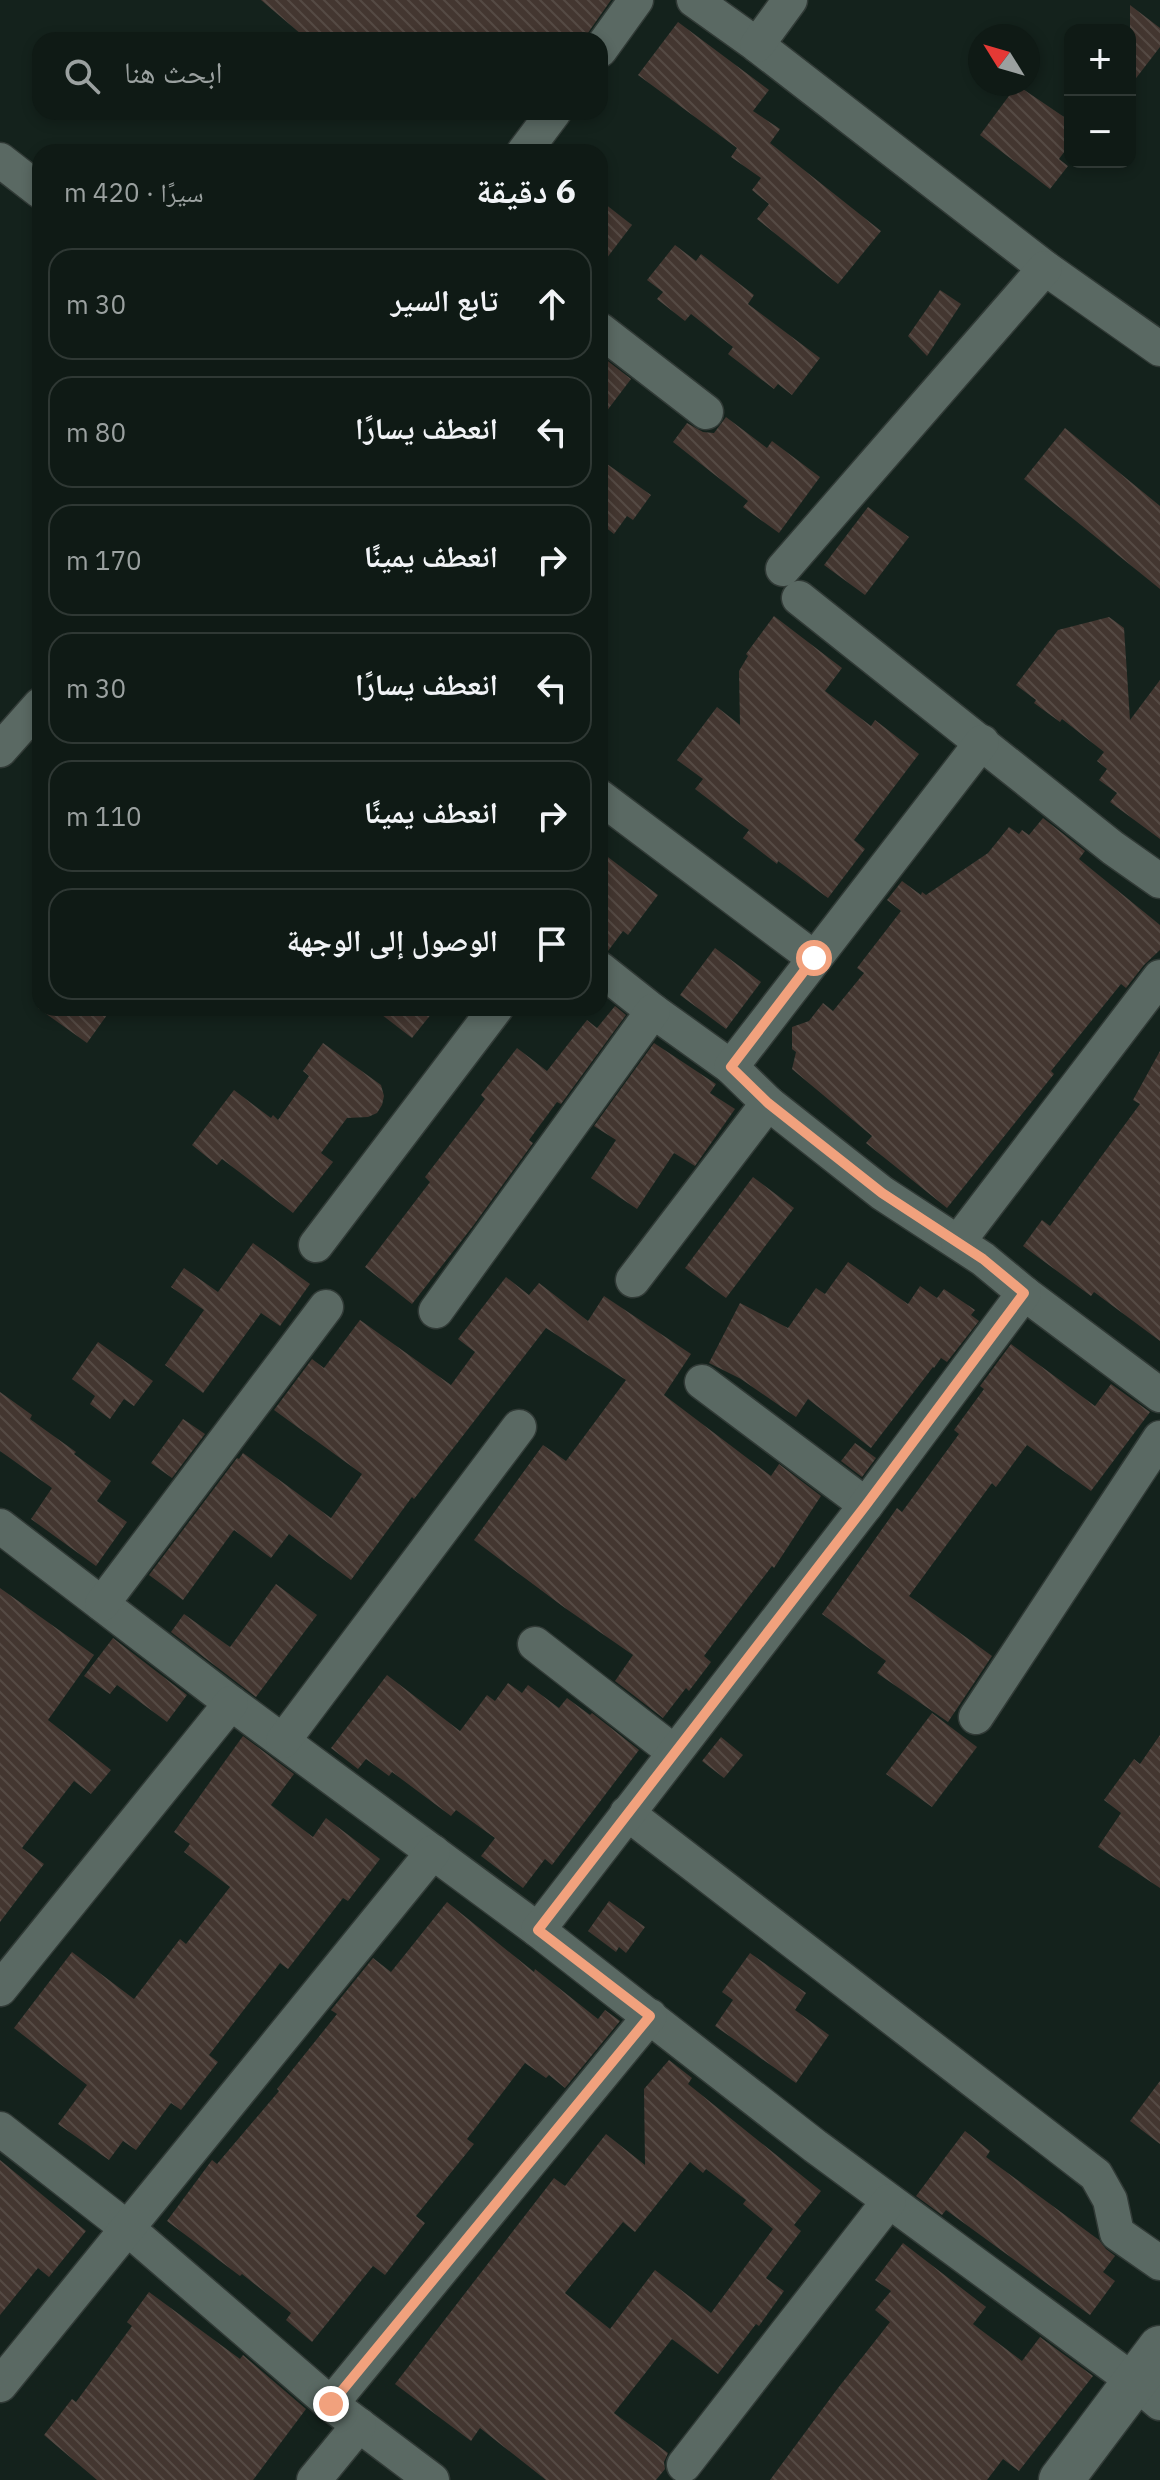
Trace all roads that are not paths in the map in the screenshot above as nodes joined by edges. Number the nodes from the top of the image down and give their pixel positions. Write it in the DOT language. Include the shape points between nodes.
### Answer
graph roads {
  1 [pos="636,0"];
  2 [pos="694,0"];
  3 [pos="790,0"];
  4 [pos="608,39"];
  5 [pos="757,45"];
  6 [pos="548,120"];
  7 [pos="530,144"];
  8 [pos="0,160"];
  9 [pos="32,185"];
  10 [pos="1045,268"];
  11 [pos="608,336"];
  12 [pos="1160,349"];
  13 [pos="706,412"];
  14 [pos="32,714"];
  15 [pos="982,742"];
  16 [pos="0,750"];
  17 [pos="608,803"];
  18 [pos="1160,881"];
  19 [pos="814,958"];
  20 [pos="608,975"];
  21 [pos="1160,977"];
  22 [pos="653,1011"];
  23 [pos="490,1016"];
  24 [pos="731,1067"];
  25 [pos="768,1103"];
  26 [pos="958,1242"];
  27 [pos="316,1245"];
  28 [pos="633,1280"];
  29 [pos="1024,1293"];
  30 [pos="326,1307"];
  31 [pos="436,1311"];
  32 [pos="702,1382"];
  33 [pos="1160,1395"];
  34 [pos="519,1427"];
  35 [pos="1160,1438"];
  36 [pos="866,1505"];
  37 [pos="0,1526"];
  38 [pos="102,1604"];
  39 [pos="535,1644"];
  40 [pos="231,1703"];
  41 [pos="976,1717"];
  42 [pos="283,1741"];
  43 [pos="674,1752"];
  44 [pos="627,1813"];
  45 [pos="433,1852"];
  46 [pos="538,1930"];
  47 [pos="0,1989"];
  48 [pos="650,2016"];
  49 [pos="0,2129"];
  50 [pos="889,2201"];
  51 [pos="127,2228"];
  52 [pos="1160,2263"];
  53 [pos="1152,2378"];
  54 [pos="0,2385"];
  55 [pos="331,2404"];
  56 [pos="359,2425"];
  57 [pos="684,2465"];
  58 [pos="314,2480"];
  59 [pos="432,2480"];
  60 [pos="1061,2480"];
  1 -- 4 [label="street"];
  2 -- 5 [label="street"];
  3 -- 5 [label="street"];
  5 -- 10 [label="street"];
  6 -- 7 [label="street"];
  8 -- 9 [label="street"];
  10 -- 12 [label="street"];
  10 -- 15 [label="street" via="791,583"];
  11 -- 13 [label="street"];
  14 -- 16 [label="street"];
  15 -- 18 [label="street"];
  15 -- 19 [label="street"];
  17 -- 19 [label="street"];
  19 -- 24 [label="street"];
  20 -- 22 [label="street"];
  21 -- 26 [label="street"];
  22 -- 24 [label="street"];
  22 -- 31 [label="street"];
  23 -- 27 [label="street"];
  24 -- 25 [label="street"];
  25 -- 26 [label="street" via="882,1193"];
  25 -- 28 [label="street"];
  26 -- 29 [label="street"];
  29 -- 33 [label="street"];
  29 -- 36 [label="street"];
  30 -- 38 [label="street"];
  32 -- 36 [label="street"];
  34 -- 42 [label="street"];
  35 -- 41 [label="street"];
  36 -- 43 [label="street"];
  37 -- 38 [label="street"];
  38 -- 40 [label="street"];
  39 -- 43 [label="street"];
  40 -- 42 [label="street"];
  40 -- 47 [label="street"];
  42 -- 45 [label="street"];
  43 -- 44 [label="street"];
  44 -- 46 [label="street"];
  44 -- 52 [label="street" via="1096,2175 1110,2200 1117,2233"];
  45 -- 46 [label="street"];
  45 -- 51 [label="street"];
  46 -- 48 [label="street"];
  48 -- 50 [label="street"];
  48 -- 55 [label="street"];
  49 -- 51 [label="street"];
  50 -- 53 [label="street"];
  50 -- 57 [label="street"];
  51 -- 54 [label="street"];
  51 -- 55 [label="street"];
  53 -- 60 [label="street"];
  55 -- 56 [label="street"];
  56 -- 58 [label="street"];
  56 -- 59 [label="street"];
}
